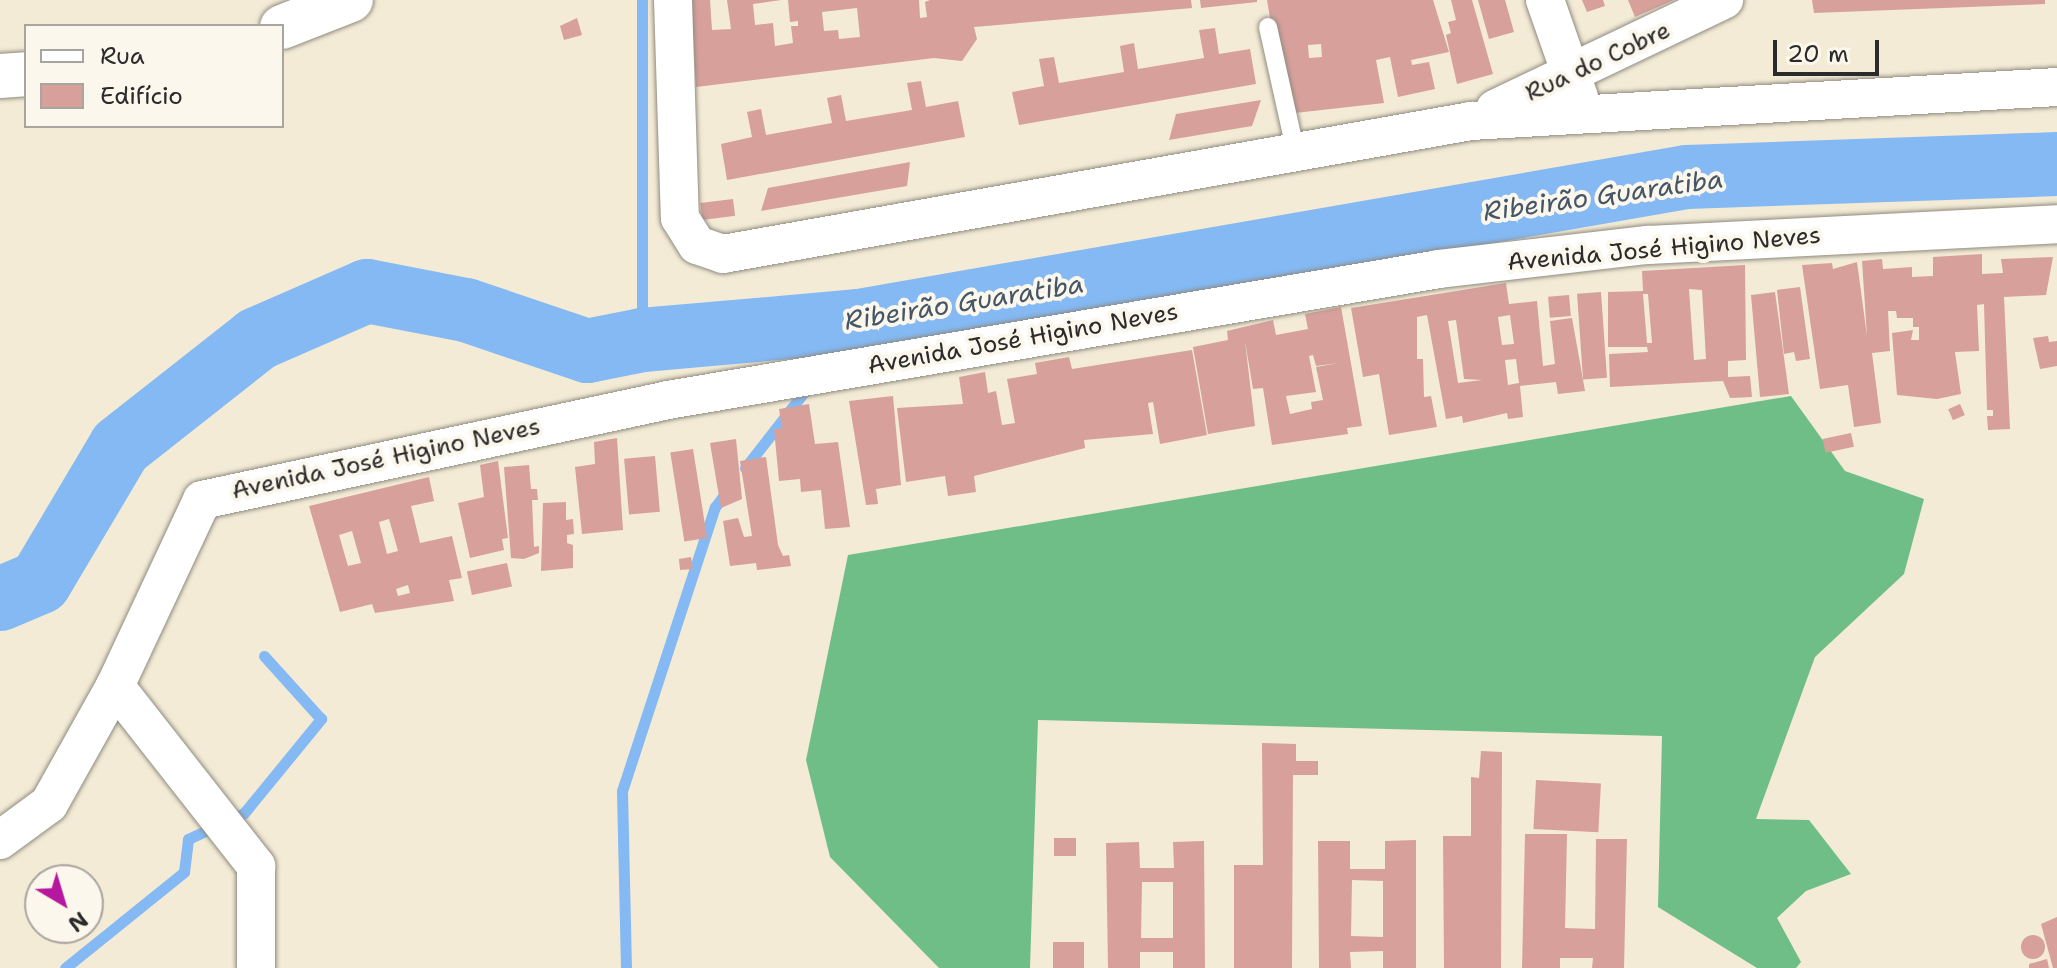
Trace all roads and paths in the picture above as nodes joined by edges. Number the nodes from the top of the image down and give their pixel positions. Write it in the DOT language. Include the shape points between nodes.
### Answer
graph roads {
  1 [pos="351,0"];
  2 [pos="673,0"];
  3 [pos="1545,0"];
  4 [pos="1724,0"];
  5 [pos="284,26"];
  6 [pos="1268,27"];
  7 [pos="24,74"];
  8 [pos="1570,75"];
  9 [pos="0,76"];
  10 [pos="2057,87"];
  11 [pos="1584,110"];
  12 [pos="1471,121"];
  13 [pos="1295,149"];
  14 [pos="2057,224"];
  15 [pos="115,686"];
  16 [pos="0,840"];
  17 [pos="256,968"];
  1 -- 5 [label="street"];
  2 -- 13 [label="street" via="680,218 697,245 723,254"];
  3 -- 8 [label="street"];
  4 -- 8 [label="street, Rua do Cobre"];
  6 -- 13 [label="lane"];
  7 -- 9 [label="street"];
  8 -- 11 [label="street"];
  8 -- 12 [label="street, Rua do Cobre"];
  10 -- 11 [label="street"];
  11 -- 12 [label="street"];
  12 -- 13 [label="street"];
  14 -- 15 [label="street, Avenida José Higino Neves" via="1648,245 1439,269 668,400 202,500"];
  15 -- 16 [label="street" via="49,804"];
  15 -- 17 [label="street" via="256,866"];
}
